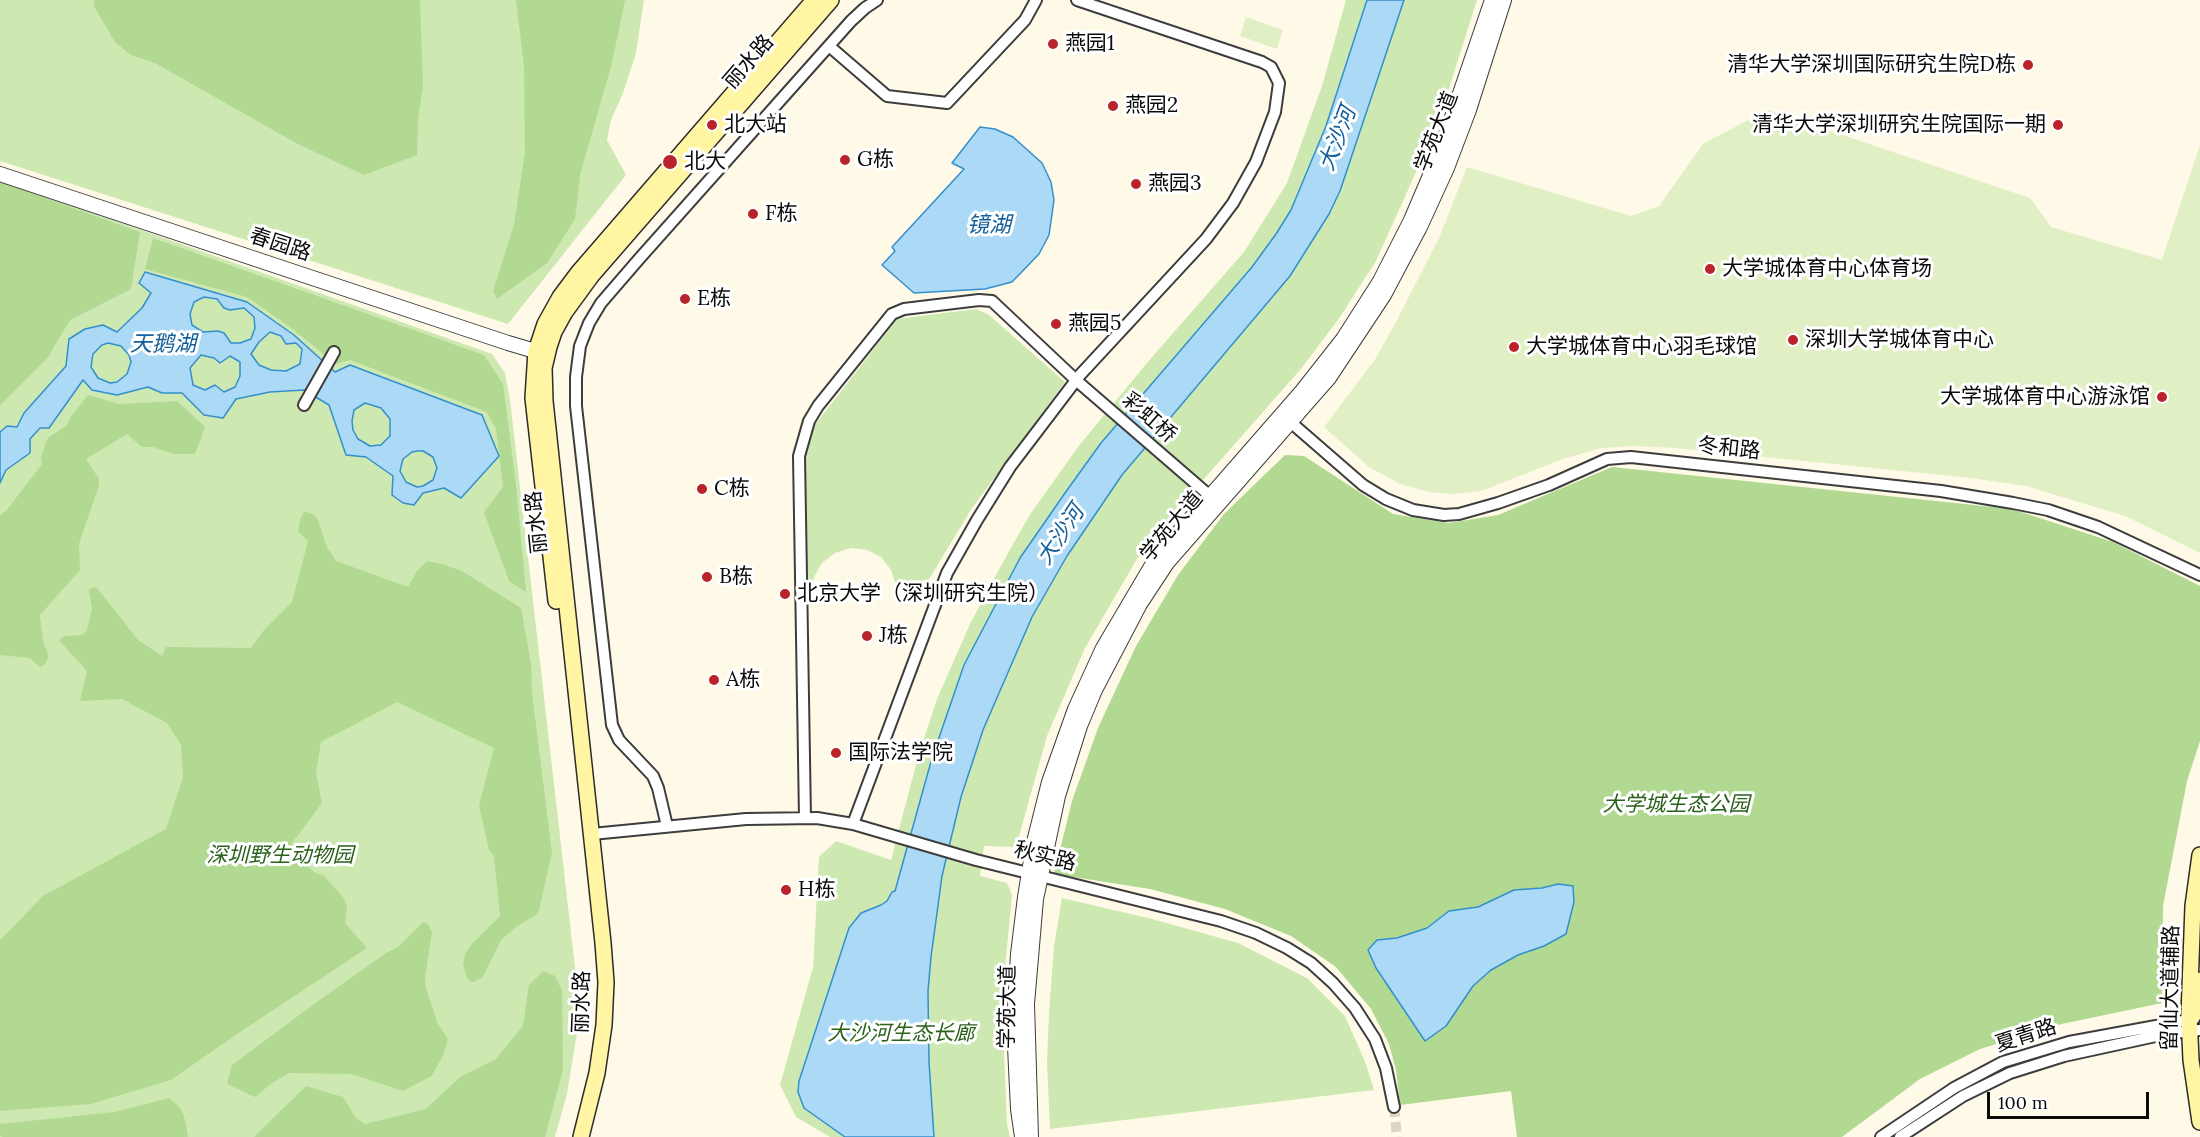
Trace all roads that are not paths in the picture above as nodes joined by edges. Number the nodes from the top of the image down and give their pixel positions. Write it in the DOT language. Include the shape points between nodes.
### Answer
graph roads {
  1 [pos="814,0"];
  2 [pos="831,0"];
  3 [pos="878,0"];
  4 [pos="1036,0"];
  5 [pos="1077,0"];
  6 [pos="1492,0"];
  7 [pos="1504,0"];
  8 [pos="829,46"];
  9 [pos="0,174"];
  10 [pos="334,352"];
  11 [pos="542,353"];
  12 [pos="1077,381"];
  13 [pos="304,405"];
  14 [pos="1286,418"];
  15 [pos="1210,496"];
  16 [pos="2200,575"];
  17 [pos="805,818"];
  18 [pos="853,824"];
  19 [pos="667,826"];
  20 [pos="592,834"];
  21 [pos="2200,855"];
  22 [pos="1034,874"];
  23 [pos="2200,980"];
  24 [pos="2196,1024"];
  25 [pos="2200,1051"];
  26 [pos="1394,1107"];
  27 [pos="2200,1122"];
  28 [pos="572,1137"];
  29 [pos="581,1137"];
  30 [pos="1022,1137"];
  31 [pos="1031,1137"];
  32 [pos="1881,1137"];
  33 [pos="1900,1137"];
  1 -- 11 [label="main road, 丽水路" via="567,286 545,324"];
  2 -- 11 [label="main road, 丽水路" via="586,283"];
  3 -- 8 [label="street" via="865,8"];
  4 -- 8 [label="street" via="1025,20 947,103 887,96"];
  5 -- 12 [label="street" via="1262,62 1271,67 1279,83 1275,112 1256,162 1233,202 1206,239"];
  6 -- 14 [label="street, 学苑大道" via="1440,152 1397,250 1343,339"];
  7 -- 14 [label="street, 学苑大道" via="1461,132 1420,227 1365,327 1329,378"];
  8 -- 19 [label="street" via="601,303 580,346 576,406 612,725 619,740 653,776"];
  9 -- 11 [label="street, 春园路"];
  10 -- 13 [label="street"];
  11 -- 20 [label="main road, 丽水路"];
  11 -- 28 [label="main road, 丽水路" via="533,398 596,975 596,1026"];
  12 -- 15 [label="street, 彩虹桥"];
  12 -- 17 [label="street, 彩虹桥" via="992,301 979,300 904,309 892,314 818,406 809,421 799,456"];
  12 -- 18 [label="street" via="1010,467 947,573"];
  14 -- 15 [label="street, 学苑大道"];
  14 -- 16 [label="street, 冬和路" via="1364,485 1386,500 1413,510 1460,514 1529,492 1607,459 1631,457 1941,491 2048,510 2098,527"];
  14 -- 22 [label="street, 学苑大道" via="1167,563 1130,622 1095,690 1076,738"];
  15 -- 22 [label="street, 学苑大道" via="1152,565 1088,678 1049,782"];
  17 -- 18 [label="street, 秋实路"];
  17 -- 19 [label="street, 秋实路"];
  18 -- 22 [label="street, 秋实路"];
  19 -- 20 [label="street, 秋实路"];
  20 -- 29 [label="main road, 丽水路" via="606,982 597,1073"];
  21 -- 24 [label="main road, 留仙大道辅路" via="2193,906"];
  22 -- 26 [label="street, 秋实路" via="1221,921 1256,933 1311,963 1334,983 1375,1039"];
  22 -- 30 [label="street, 学苑大道" via="1018,954 1014,1026"];
  22 -- 31 [label="street, 学苑大道" via="1027,1004"];
  23 -- 24 [label="main road, 留仙大道辅路"];
  24 -- 25 [label="main road, 留仙大道辅路"];
  24 -- 27 [label="main road, 留仙大道辅路" via="2193,1084"];
  24 -- 32 [label="street, 夏青路" via="2069,1042 2003,1062 1954,1088"];
  24 -- 33 [label="street, 夏青路" via="2010,1073 1964,1096"];
}
